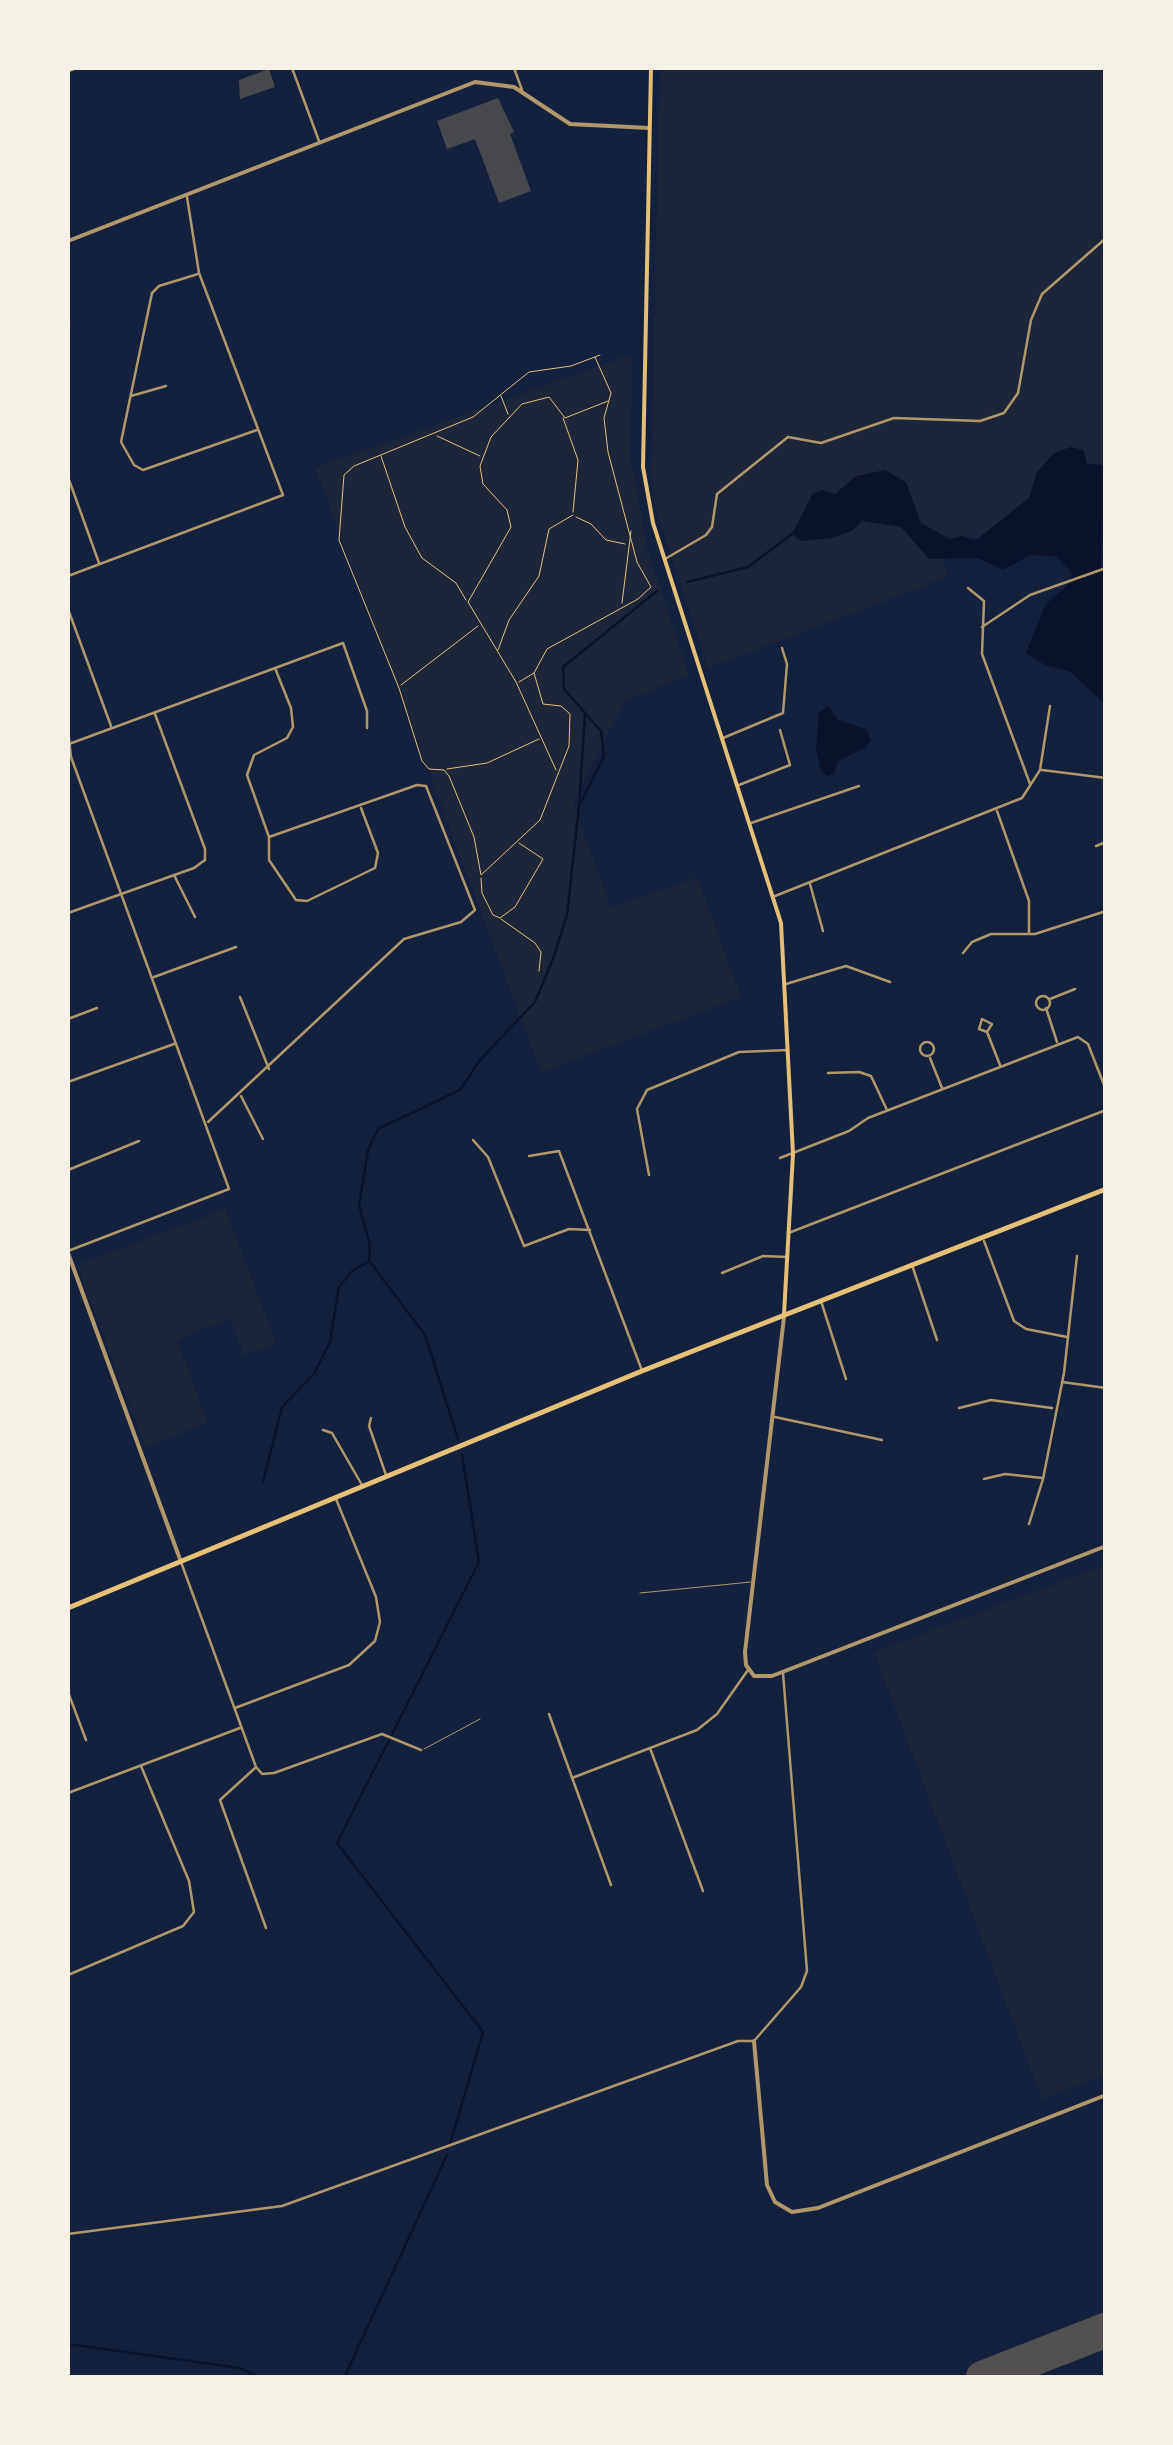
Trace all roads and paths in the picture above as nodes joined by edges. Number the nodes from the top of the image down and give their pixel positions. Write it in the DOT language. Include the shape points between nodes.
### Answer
graph roads {
  1 [pos="292,68"];
  2 [pos="514,68"];
  3 [pos="650,68"];
  4 [pos="522,92"];
  5 [pos="649,128"];
  6 [pos="320,144"];
  7 [pos="187,196"];
  8 [pos="1106,238"];
  9 [pos="68,240"];
  10 [pos="200,273"];
  11 [pos="600,355"];
  12 [pos="595,357"];
  13 [pos="166,386"];
  14 [pos="500,394"];
  15 [pos="130,397"];
  16 [pos="610,400"];
  17 [pos="509,416"];
  18 [pos="563,418"];
  19 [pos="259,428"];
  20 [pos="435,434"];
  21 [pos="380,455"];
  22 [pos="483,458"];
  23 [pos="68,477"];
  24 [pos="573,515"];
  25 [pos="631,530"];
  26 [pos="628,544"];
  27 [pos="665,559"];
  28 [pos="99,565"];
  29 [pos="1106,568"];
  30 [pos="68,576"];
  31 [pos="968,588"];
  32 [pos="468,602"];
  33 [pos="621,606"];
  34 [pos="68,609"];
  35 [pos="478,626"];
  36 [pos="981,628"];
  37 [pos="782,648"];
  38 [pos="497,651"];
  39 [pos="275,668"];
  40 [pos="534,673"];
  41 [pos="516,682"];
  42 [pos="399,688"];
  43 [pos="1050,706"];
  44 [pos="154,712"];
  45 [pos="112,728"];
  46 [pos="368,728"];
  47 [pos="68,729"];
  48 [pos="780,730"];
  49 [pos="542,737"];
  50 [pos="722,738"];
  51 [pos="68,744"];
  52 [pos="444,770"];
  53 [pos="1040,770"];
  54 [pos="557,772"];
  55 [pos="1106,778"];
  56 [pos="738,785"];
  57 [pos="859,786"];
  58 [pos="1031,786"];
  59 [pos="361,806"];
  60 [pos="996,810"];
  61 [pos="750,824"];
  62 [pos="268,836"];
  63 [pos="1106,842"];
  64 [pos="518,843"];
  65 [pos="1096,846"];
  66 [pos="481,875"];
  67 [pos="174,876"];
  68 [pos="810,882"];
  69 [pos="121,892"];
  70 [pos="775,896"];
  71 [pos="1106,911"];
  72 [pos="68,913"];
  73 [pos="194,917"];
  74 [pos="500,918"];
  75 [pos="823,931"];
  76 [pos="1029,934"];
  77 [pos="236,948"];
  78 [pos="962,953"];
  79 [pos="539,971"];
  80 [pos="152,978"];
  81 [pos="890,982"];
  82 [pos="786,984"];
  83 [pos="1076,989"];
  84 [pos="240,997"];
  85 [pos="1049,1000"];
  86 [pos="96,1008"];
  87 [pos="1046,1008"];
  88 [pos="68,1020"];
  89 [pos="988,1032"];
  90 [pos="176,1043"];
  91 [pos="1058,1044"];
  92 [pos="789,1050"];
  93 [pos="929,1055"];
  94 [pos="1000,1066"];
  95 [pos="269,1069"];
  96 [pos="828,1073"];
  97 [pos="68,1082"];
  98 [pos="942,1089"];
  99 [pos="1106,1090"];
  100 [pos="240,1095"];
  101 [pos="1106,1110"];
  102 [pos="887,1111"];
  103 [pos="206,1123"];
  104 [pos="263,1139"];
  105 [pos="474,1140"];
  106 [pos="139,1141"];
  107 [pos="793,1154"];
  108 [pos="529,1156"];
  109 [pos="780,1158"];
  110 [pos="68,1170"];
  111 [pos="649,1175"];
  112 [pos="1106,1189"];
  113 [pos="592,1232"];
  114 [pos="791,1232"];
  115 [pos="982,1236"];
  116 [pos="68,1252"];
  117 [pos="1077,1256"];
  118 [pos="789,1258"];
  119 [pos="912,1264"];
  120 [pos="722,1273"];
  121 [pos="820,1300"];
  122 [pos="784,1314"];
  123 [pos="1069,1337"];
  124 [pos="937,1340"];
  125 [pos="642,1371"];
  126 [pos="846,1379"];
  127 [pos="1062,1382"];
  128 [pos="1106,1388"];
  129 [pos="959,1408"];
  130 [pos="1054,1408"];
  131 [pos="773,1417"];
  132 [pos="371,1418"];
  133 [pos="322,1430"];
  134 [pos="882,1440"];
  135 [pos="386,1477"];
  136 [pos="1043,1478"];
  137 [pos="984,1479"];
  138 [pos="362,1487"];
  139 [pos="336,1498"];
  140 [pos="1028,1524"];
  141 [pos="1106,1546"];
  142 [pos="181,1562"];
  143 [pos="754,1583"];
  144 [pos="640,1593"];
  145 [pos="68,1608"];
  146 [pos="748,1670"];
  147 [pos="783,1672"];
  148 [pos="68,1692"];
  149 [pos="235,1708"];
  150 [pos="549,1714"];
  151 [pos="480,1719"];
  152 [pos="242,1727"];
  153 [pos="86,1740"];
  154 [pos="650,1748"];
  155 [pos="420,1750"];
  156 [pos="141,1766"];
  157 [pos="256,1767"];
  158 [pos="572,1778"];
  159 [pos="68,1793"];
  160 [pos="611,1885"];
  161 [pos="703,1891"];
  162 [pos="266,1928"];
  163 [pos="68,1975"];
  164 [pos="754,2041"];
  165 [pos="1106,2095"];
  166 [pos="68,2234"];
  1 -- 6 [label="street"];
  2 -- 4 [label="street"];
  3 -- 5 [label="main road"];
  4 -- 5 [label="street" via="570,124"];
  4 -- 6 [label="street" via="492,81 468,84"];
  5 -- 27 [label="main road" via="643,468"];
  6 -- 7 [label="street"];
  7 -- 9 [label="street"];
  7 -- 10 [label="street"];
  8 -- 27 [label="street" via="1042,294 1018,394 1004,413 980,421 894,418 821,443 788,438 717,494 706,534"];
  10 -- 15 [label="street" via="152,293"];
  10 -- 19 [label="street"];
  11 -- 12 [label="path"];
  12 -- 14 [label="path" via="534,370"];
  12 -- 16 [label="path"];
  13 -- 15 [label="street"];
  14 -- 17 [label="path"];
  14 -- 20 [label="path" via="473,417"];
  15 -- 19 [label="street" via="121,442 137,468"];
  16 -- 18 [label="path"];
  16 -- 25 [label="path" via="607,446"];
  17 -- 18 [label="path" via="547,396"];
  17 -- 22 [label="path"];
  18 -- 24 [label="path" via="578,460"];
  19 -- 28 [label="street" via="283,495"];
  20 -- 21 [label="path"];
  20 -- 22 [label="path"];
  21 -- 32 [label="path" via="422,558 456,583"];
  21 -- 42 [label="path" via="344,475 339,540"];
  22 -- 32 [label="path" via="483,484 507,510 511,526"];
  23 -- 28 [label="street"];
  24 -- 26 [label="path" via="606,540"];
  24 -- 38 [label="path" via="549,529 539,576"];
  25 -- 26 [label="path"];
  25 -- 33 [label="path" via="651,587"];
  26 -- 33 [label="path"];
  27 -- 50 [label="main road"];
  28 -- 30 [label="street"];
  29 -- 36 [label="street" via="1030,594"];
  31 -- 36 [label="street" via="984,601"];
  32 -- 35 [label="path"];
  33 -- 40 [label="path" via="550,646"];
  34 -- 45 [label="street"];
  35 -- 38 [label="path"];
  35 -- 42 [label="path"];
  36 -- 58 [label="street" via="982,654"];
  37 -- 50 [label="street" via="783,713"];
  38 -- 41 [label="path"];
  39 -- 44 [label="street"];
  39 -- 46 [label="street" via="343,643"];
  39 -- 62 [label="street" via="294,727 288,738 254,755 246,772"];
  40 -- 41 [label="path"];
  40 -- 54 [label="path" via="544,706 562,706 570,714 568,746"];
  41 -- 49 [label="path"];
  42 -- 52 [label="path" via="422,761 433,771"];
  43 -- 53 [label="street"];
  44 -- 45 [label="street"];
  44 -- 67 [label="street" via="205,848 205,860"];
  45 -- 51 [label="street"];
  47 -- 51 [label="street"];
  48 -- 56 [label="street" via="790,764"];
  49 -- 52 [label="path" via="486,762"];
  49 -- 54 [label="path"];
  50 -- 56 [label="main road"];
  51 -- 69 [label="street"];
  52 -- 66 [label="path" via="475,840"];
  53 -- 55 [label="street"];
  53 -- 58 [label="street"];
  54 -- 64 [label="path" via="540,820"];
  56 -- 61 [label="main road"];
  57 -- 61 [label="street"];
  58 -- 60 [label="street"];
  59 -- 62 [label="street"];
  59 -- 62 [label="street" via="378,853 376,866 300,902 275,874"];
  59 -- 95 [label="street" via="426,786 474,912 404,940"];
  60 -- 68 [label="street"];
  60 -- 76 [label="street" via="1026,892"];
  61 -- 70 [label="main road"];
  63 -- 65 [label="street"];
  64 -- 66 [label="path"];
  64 -- 74 [label="path" via="543,859 518,904"];
  66 -- 74 [label="path" via="490,912"];
  67 -- 69 [label="street"];
  67 -- 73 [label="street"];
  68 -- 70 [label="street"];
  68 -- 75 [label="street"];
  69 -- 72 [label="street"];
  69 -- 80 [label="street"];
  70 -- 82 [label="main road"];
  71 -- 76 [label="street"];
  74 -- 79 [label="path" via="536,943"];
  76 -- 78 [label="street" via="991,934"];
  77 -- 80 [label="street"];
  80 -- 90 [label="street"];
  81 -- 82 [label="street" via="846,966"];
  82 -- 92 [label="main road"];
  83 -- 85 [label="street"];
  84 -- 95 [label="street"];
  85 -- 87 [label="street"];
  85 -- 87 [label="street" via="1042,996 1036,1002"];
  86 -- 88 [label="street"];
  87 -- 91 [label="street"];
  89 -- 94 [label="street"];
  90 -- 97 [label="street"];
  90 -- 103 [label="street"];
  91 -- 94 [label="street"];
  91 -- 99 [label="street" via="1084,1038"];
  92 -- 107 [label="main road"];
  92 -- 111 [label="street" via="739,1052 646,1090 637,1109"];
  93 -- 98 [label="street"];
  94 -- 98 [label="street"];
  95 -- 100 [label="street"];
  96 -- 102 [label="street" via="870,1076"];
  98 -- 102 [label="street"];
  100 -- 103 [label="street"];
  100 -- 104 [label="street"];
  101 -- 114 [label="street"];
  102 -- 107 [label="street"];
  103 -- 116 [label="street" via="230,1189"];
  105 -- 113 [label="street" via="492,1165 524,1246 569,1229"];
  106 -- 110 [label="street"];
  107 -- 109 [label="street"];
  107 -- 114 [label="main road"];
  108 -- 113 [label="street" via="554,1150 561,1156"];
  112 -- 115 [label="main road"];
  113 -- 125 [label="street"];
  114 -- 118 [label="main road"];
  115 -- 119 [label="main road"];
  115 -- 123 [label="street" via="1014,1321"];
  116 -- 142 [label="street"];
  117 -- 123 [label="street"];
  118 -- 120 [label="street" via="762,1256"];
  118 -- 122 [label="main road"];
  119 -- 121 [label="main road"];
  119 -- 124 [label="street"];
  121 -- 122 [label="main road"];
  121 -- 126 [label="street"];
  122 -- 125 [label="main road"];
  122 -- 131 [label="street"];
  123 -- 127 [label="street"];
  125 -- 135 [label="main road"];
  127 -- 128 [label="street"];
  127 -- 130 [label="street"];
  129 -- 130 [label="street" via="992,1400"];
  130 -- 136 [label="street"];
  131 -- 134 [label="street"];
  131 -- 143 [label="street"];
  132 -- 135 [label="street"];
  133 -- 138 [label="street" via="332,1433"];
  135 -- 138 [label="main road"];
  136 -- 137 [label="street"];
  136 -- 140 [label="street"];
  138 -- 139 [label="main road"];
  139 -- 142 [label="main road"];
  139 -- 149 [label="street" via="376,1596 377,1637 348,1665"];
  141 -- 147 [label="street"];
  142 -- 145 [label="main road"];
  142 -- 149 [label="street"];
  143 -- 144 [label="lane"];
  143 -- 146 [label="street"];
  146 -- 147 [label="street" via="760,1678"];
  146 -- 154 [label="street" via="708,1724"];
  147 -- 164 [label="street" via="807,1971"];
  148 -- 153 [label="street"];
  149 -- 152 [label="street"];
  150 -- 158 [label="street"];
  151 -- 155 [label="lane"];
  152 -- 156 [label="street"];
  152 -- 157 [label="street"];
  154 -- 158 [label="street"];
  154 -- 161 [label="street"];
  155 -- 157 [label="street" via="382,1734 274,1773"];
  156 -- 159 [label="street"];
  156 -- 163 [label="street" via="190,1881 196,1902 191,1918"];
  157 -- 162 [label="street" via="220,1800"];
  158 -- 160 [label="street"];
  164 -- 165 [label="street" via="768,2185 775,2202 792,2212 818,2208"];
  164 -- 166 [label="street" via="738,2041 282,2206"];
}
